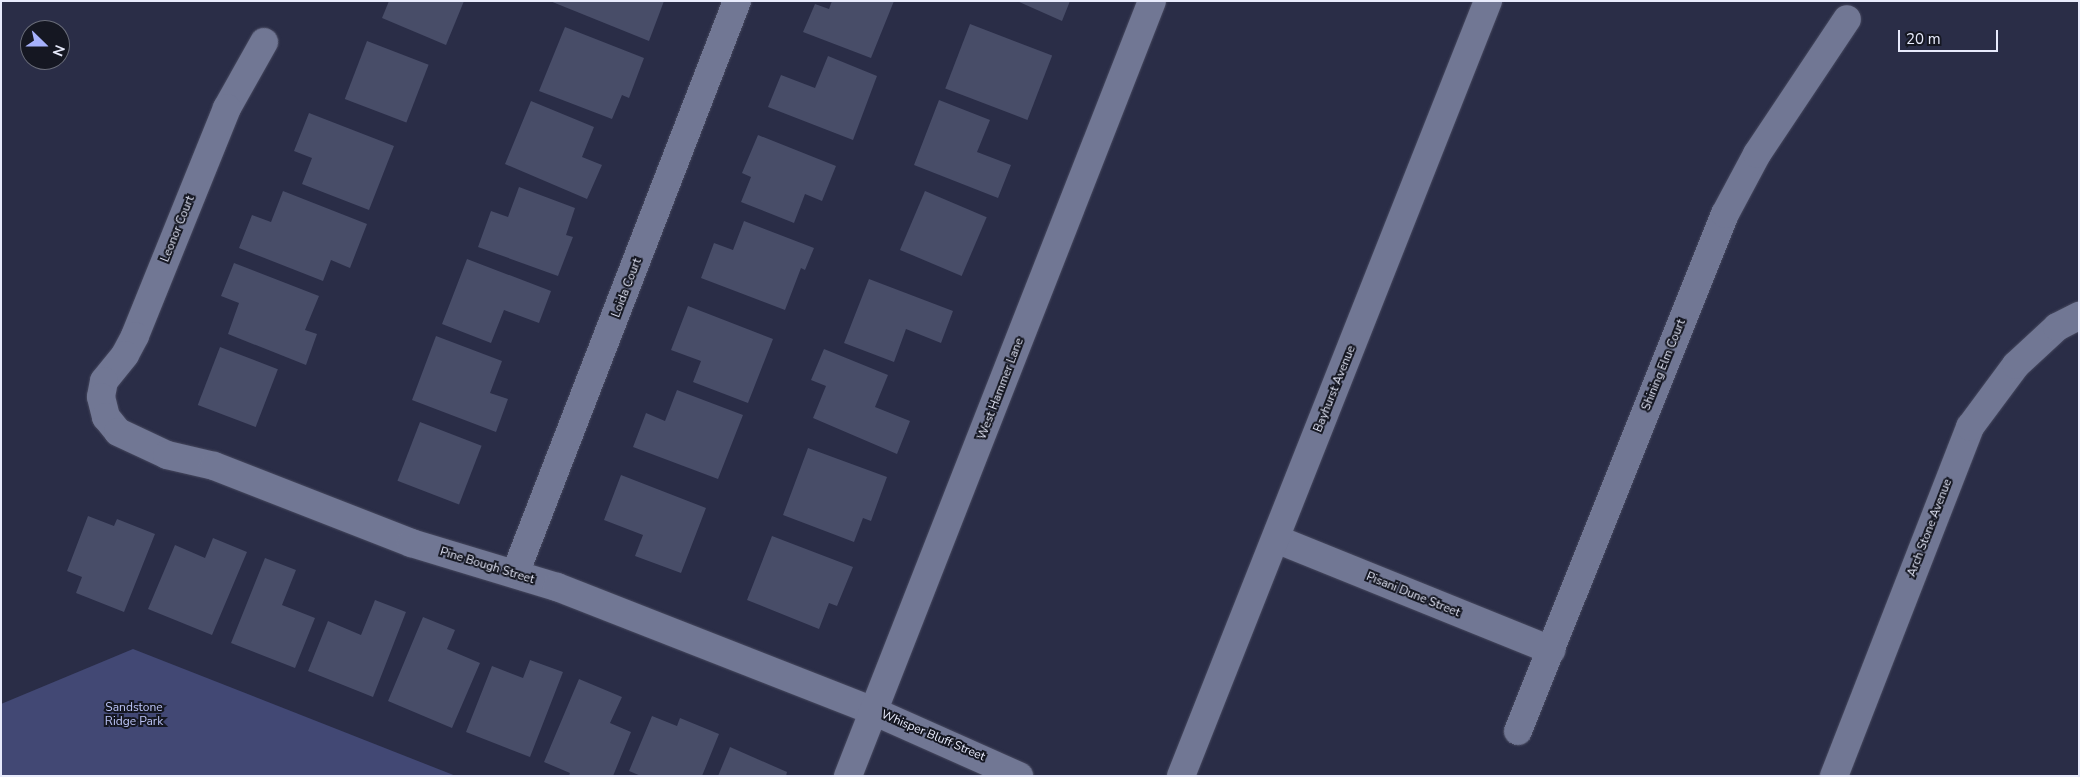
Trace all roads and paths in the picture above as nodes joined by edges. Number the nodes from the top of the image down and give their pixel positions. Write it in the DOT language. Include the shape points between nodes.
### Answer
graph roads {
  1 [pos="737,1"];
  2 [pos="1152,1"];
  3 [pos="1488,1"];
  4 [pos="1848,19"];
  5 [pos="264,42"];
  6 [pos="2079,316"];
  7 [pos="106,417"];
  8 [pos="1276,539"];
  9 [pos="515,574"];
  10 [pos="1551,650"];
  11 [pos="873,711"];
  12 [pos="1518,731"];
  13 [pos="848,776"];
  14 [pos="1019,776"];
  15 [pos="1181,776"];
  16 [pos="1834,776"];
  1 -- 9 [label="street, Loida Court"];
  2 -- 11 [label="street, West Hammer Lane"];
  3 -- 8 [label="street, Bayhurst Avenue"];
  4 -- 10 [label="street, Shining Elm Court" via="1757,154 1725,214"];
  5 -- 7 [label="street, Leonor Court" via="227,108 135,336 125,355 104,381 100,397"];
  6 -- 16 [label="street, Arch Stone Avenue" via="2057,327 2016,365 1970,427"];
  7 -- 9 [label="street, Pine Bough Street" via="118,432 167,455 214,466 411,543"];
  8 -- 10 [label="street, Pisani Dune Street"];
  8 -- 15 [label="street, Bayhurst Avenue"];
  9 -- 11 [label="street, Pine Bough Street" via="556,587"];
  10 -- 12 [label="street, Shining Elm Court"];
  11 -- 13 [label="street, West Hammer Lane"];
  11 -- 14 [label="street, Whisper Bluff Street"];
}
